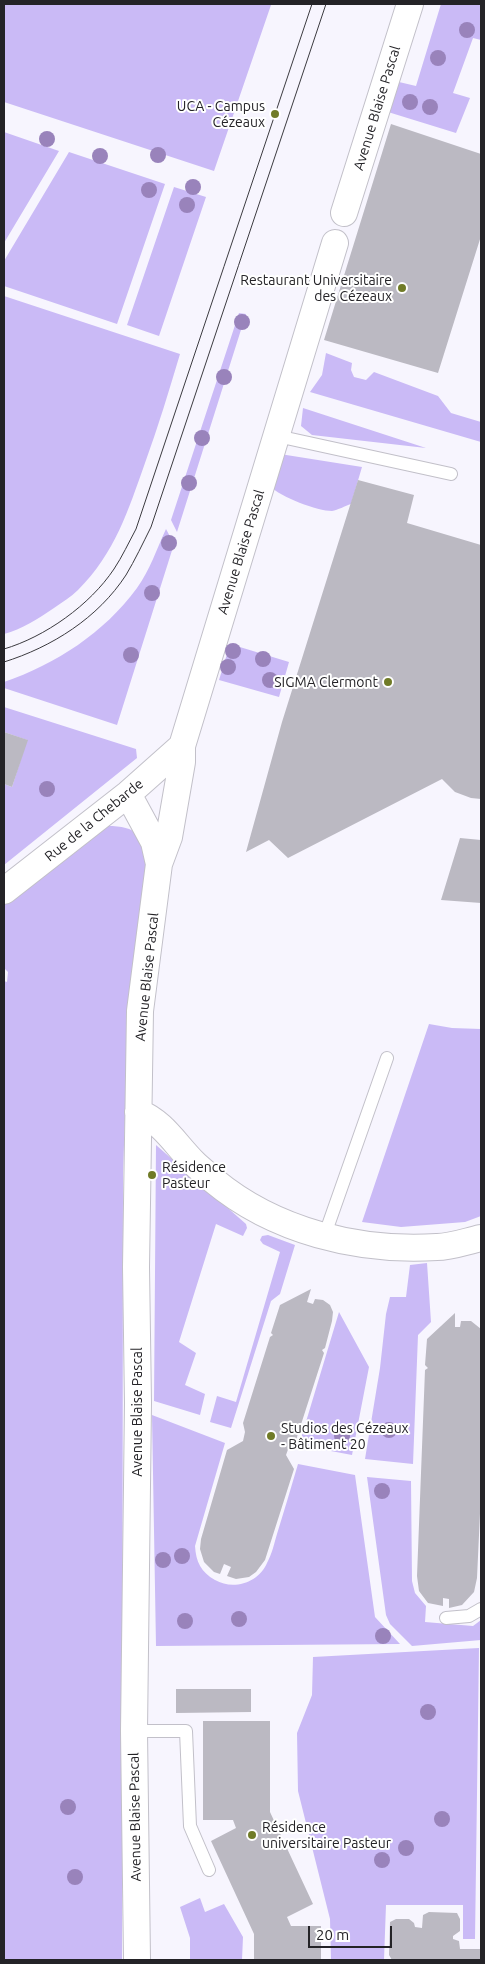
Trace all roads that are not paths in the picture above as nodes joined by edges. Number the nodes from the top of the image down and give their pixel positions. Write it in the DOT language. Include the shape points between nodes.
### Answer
graph roads {
  1 [pos="410,4"];
  2 [pos="344,213"];
  3 [pos="335,243"];
  4 [pos="277,436"];
  5 [pos="451,474"];
  6 [pos="182,746"];
  7 [pos="128,794"];
  8 [pos="159,864"];
  9 [pos="4,891"];
  10 [pos="386,1058"];
  11 [pos="138,1112"];
  12 [pos="324,1237"];
  13 [pos="481,1238"];
  14 [pos="481,1609"];
  15 [pos="446,1618"];
  16 [pos="134,1731"];
  17 [pos="209,1870"];
  18 [pos="137,1960"];
  1 -- 2 [label="street, Avenue Blaise Pascal"];
  3 -- 4 [label="street, Avenue Blaise Pascal"];
  4 -- 5 [label="lane"];
  4 -- 6 [label="street, Avenue Blaise Pascal"];
  6 -- 7 [label="street, Rue de la Chebarde"];
  6 -- 8 [label="street, Avenue Blaise Pascal" via="169,837"];
  7 -- 8 [label="street, Avenue Blaise Pascal" via="154,842"];
  7 -- 9 [label="street, Rue de la Chebarde"];
  8 -- 11 [label="street, Avenue Blaise Pascal" via="140,1011"];
  10 -- 12 [label="lane"];
  11 -- 12 [label="street" via="149,1116 172,1136 215,1182 261,1213"];
  11 -- 16 [label="street, Avenue Blaise Pascal"];
  12 -- 13 [label="street" via="381,1246 438,1248"];
  14 -- 15 [label="lane" via="469,1616"];
  16 -- 17 [label="lane" via="186,1731 190,1826"];
  16 -- 18 [label="street, Avenue Blaise Pascal"];
}
